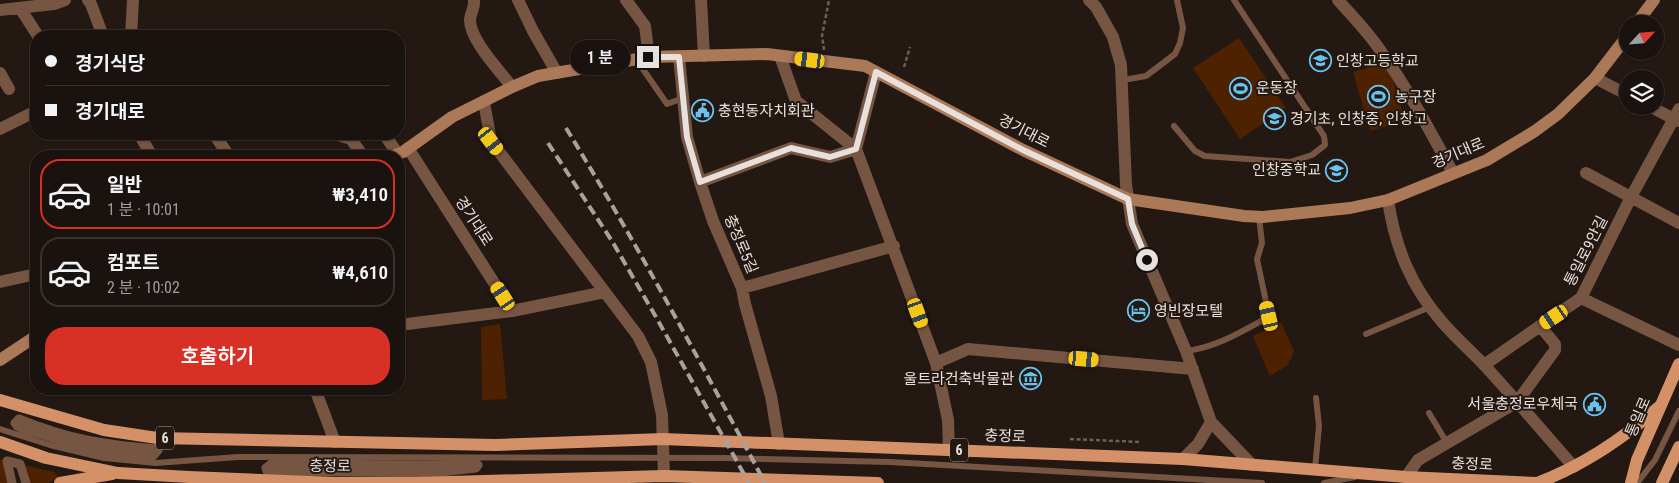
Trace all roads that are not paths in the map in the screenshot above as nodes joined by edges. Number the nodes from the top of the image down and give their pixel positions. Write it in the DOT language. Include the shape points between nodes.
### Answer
graph roads {
  1 [pos="88,0"];
  2 [pos="133,0"];
  3 [pos="474,0"];
  4 [pos="518,0"];
  5 [pos="626,0"];
  6 [pos="701,0"];
  7 [pos="1089,0"];
  8 [pos="1177,0"];
  9 [pos="1234,0"];
  10 [pos="1338,0"];
  11 [pos="1654,0"];
  12 [pos="58,1"];
  13 [pos="20,8"];
  14 [pos="0,10"];
  15 [pos="1643,15"];
  16 [pos="34,30"];
  17 [pos="101,30"];
  18 [pos="131,30"];
  19 [pos="1619,47"];
  20 [pos="704,56"];
  21 [pos="780,56"];
  22 [pos="679,57"];
  23 [pos="642,58"];
  24 [pos="876,72"];
  25 [pos="0,73"];
  26 [pos="557,73"];
  27 [pos="1596,78"];
  28 [pos="1123,80"];
  29 [pos="512,86"];
  30 [pos="9,88"];
  31 [pos="1619,90"];
  32 [pos="683,98"];
  33 [pos="484,102"];
  34 [pos="1664,111"];
  35 [pos="30,114"];
  36 [pos="1677,116"];
  37 [pos="1174,126"];
  38 [pos="0,128"];
  39 [pos="389,140"];
  40 [pos="856,149"];
  41 [pos="397,150"];
  42 [pos="404,150"];
  43 [pos="405,160"];
  44 [pos="1453,173"];
  45 [pos="1586,173"];
  46 [pos="700,182"];
  47 [pos="1631,197"];
  48 [pos="1128,199"];
  49 [pos="1388,200"];
  50 [pos="1260,217"];
  51 [pos="1679,223"];
  52 [pos="894,246"];
  53 [pos="30,275"];
  54 [pos="0,282"];
  55 [pos="742,288"];
  56 [pos="605,292"];
  57 [pos="1581,298"];
  58 [pos="1430,307"];
  59 [pos="512,311"];
  60 [pos="405,324"];
  61 [pos="1540,326"];
  62 [pos="1366,334"];
  63 [pos="30,340"];
  64 [pos="1679,345"];
  65 [pos="1186,351"];
  66 [pos="0,360"];
  67 [pos="936,363"];
  68 [pos="1484,364"];
  69 [pos="1679,364"];
  70 [pos="1193,369"];
  71 [pos="317,395"];
  72 [pos="1316,398"];
  73 [pos="0,400"];
  74 [pos="1517,402"];
  75 [pos="1660,406"];
  76 [pos="1679,411"];
  77 [pos="1429,413"];
  78 [pos="19,419"];
  79 [pos="1211,422"];
  80 [pos="0,429"];
  81 [pos="0,434"];
  82 [pos="663,439"];
  83 [pos="0,442"];
  84 [pos="335,442"];
  85 [pos="1446,443"];
  86 [pos="779,444"];
  87 [pos="1679,447"];
  88 [pos="15,448"];
  89 [pos="949,450"];
  90 [pos="663,458"];
  91 [pos="1183,459"];
  92 [pos="477,464"];
  93 [pos="1252,465"];
  94 [pos="1574,467"];
  95 [pos="1315,470"];
  96 [pos="118,473"];
  97 [pos="1371,474"];
  98 [pos="664,476"];
  99 [pos="1406,477"];
  100 [pos="732,480"];
  101 [pos="834,482"];
  102 [pos="12,483"];
  103 [pos="26,483"];
  104 [pos="60,483"];
  105 [pos="878,483"];
  106 [pos="1262,483"];
  107 [pos="1324,483"];
  108 [pos="1537,483"];
  109 [pos="1631,483"];
  110 [pos="1637,483"];
  111 [pos="1662,483"];
  1 -- 17 [label="street"];
  2 -- 18 [label="street"];
  3 -- 29 [label="street" via="470,20 476,41"];
  4 -- 26 [label="street"];
  5 -- 23 [label="street" via="645,26"];
  6 -- 20 [label="street"];
  7 -- 28 [label="street" via="1113,37"];
  8 -- 28 [label="lane" via="1183,28 1175,54 1146,76"];
  9 -- 37 [label="lane" via="1324,136 1325,144 1312,155 1290,162 1205,156 1195,151"];
  10 -- 44 [label="street" via="1379,48 1401,81"];
  11 -- 15 [label="main road"];
  12 -- 13 [label="street"];
  13 -- 14 [label="street"];
  13 -- 16 [label="street"];
  19 -- 27 [label="main road, 경기대로"];
  20 -- 21 [label="main road, 경기대로"];
  20 -- 22 [label="main road, 경기대로"];
  21 -- 24 [label="main road, 경기대로" via="866,66"];
  21 -- 40 [label="street" via="796,101"];
  22 -- 23 [label="main road, 경기대로"];
  22 -- 32 [label="street, 충정로5길"];
  23 -- 26 [label="main road, 경기대로"];
  23 -- 32 [label="lane" via="667,104"];
  24 -- 40 [label="street"];
  24 -- 48 [label="main road, 경기대로" via="1023,150"];
  25 -- 30 [label="street"];
  26 -- 29 [label="main road, 경기대로"];
  27 -- 31 [label="street"];
  27 -- 44 [label="main road, 경기대로" via="1535,131 1487,160"];
  28 -- 48 [label="street"];
  29 -- 33 [label="main road, 경기대로"];
  32 -- 46 [label="street, 충정로5길" via="687,137"];
  33 -- 42 [label="main road, 경기대로" via="452,117"];
  33 -- 56 [label="street" via="491,141"];
  34 -- 36 [label="street, 통일로9안길"];
  35 -- 38 [label="street"];
  36 -- 47 [label="street, 통일로9안길"];
  39 -- 41 [label="street, 경기대로"];
  40 -- 46 [label="street" via="830,157 791,148"];
  40 -- 52 [label="street"];
  43 -- 59 [label="street, 경기대로"];
  44 -- 49 [label="main road, 경기대로"];
  45 -- 47 [label="street"];
  46 -- 55 [label="street, 충정로5길"];
  47 -- 51 [label="street"];
  47 -- 57 [label="street, 통일로9안길"];
  48 -- 50 [label="main road, 경기대로"];
  48 -- 65 [label="street" via="1132,224"];
  49 -- 50 [label="main road, 경기대로" via="1350,208"];
  49 -- 58 [label="street" via="1408,273"];
  50 -- 65 [label="lane" via="1262,243 1257,259 1270,316 1224,340"];
  52 -- 55 [label="street"];
  52 -- 67 [label="street"];
  53 -- 54 [label="street"];
  55 -- 86 [label="street, 충정로5길" via="771,396"];
  56 -- 59 [label="street"];
  56 -- 82 [label="street" via="638,336 652,362"];
  57 -- 61 [label="street, 통일로9안길"];
  57 -- 64 [label="street"];
  58 -- 62 [label="lane"];
  58 -- 68 [label="street"];
  59 -- 60 [label="street"];
  61 -- 68 [label="street, 통일로9안길"];
  61 -- 74 [label="street" via="1555,350"];
  63 -- 66 [label="main road"];
  65 -- 70 [label="street"];
  67 -- 70 [label="street" via="968,349"];
  67 -- 89 [label="street" via="948,420"];
  68 -- 74 [label="street"];
  69 -- 75 [label="main road, 통일로"];
  70 -- 79 [label="street"];
  71 -- 84 [label="street, 충정로"];
  72 -- 95 [label="lane" via="1319,426"];
  73 -- 84 [label="main road, 충정로 / 6" via="104,430 157,438"];
  74 -- 85 [label="street, 충정로"];
  74 -- 94 [label="street"];
  75 -- 94 [label="main road" via="1635,428"];
  75 -- 109 [label="main road, 통일로"];
  76 -- 110 [label="lane" via="1655,460"];
  77 -- 85 [label="lane, 충정로"];
  78 -- 78 [label="street" via="15,423 22,429 93,450 148,456 155,455 158,450 94,442"];
  79 -- 91 [label="street" via="1193,451"];
  79 -- 93 [label="street"];
  80 -- 90 [label="lane" via="104,458 156,464 238,457"];
  81 -- 88 [label="main road"];
  82 -- 84 [label="main road, 충정로 / 6" via="495,445"];
  82 -- 86 [label="main road, 충정로 / 6"];
  82 -- 90 [label="street"];
  83 -- 88 [label="main road, 충정로"];
  85 -- 99 [label="street, 충정로" via="1418,460"];
  86 -- 89 [label="main road, 충정로 / 6"];
  87 -- 111 [label="main road"];
  88 -- 96 [label="main road, 충정로"];
  89 -- 91 [label="main road, 충정로 / 6"];
  90 -- 98 [label="street"];
  90 -- 106 [label="lane" via="890,462"];
  91 -- 93 [label="main road, 충정로 / 6"];
  92 -- 92 [label="street" via="476,468 432,473 270,472 266,468 271,464"];
  93 -- 95 [label="main road, 충정로 / 6"];
  94 -- 108 [label="main road"];
  95 -- 97 [label="main road, 충정로 / 6"];
  96 -- 98 [label="main road, 충정로" via="336,483"];
  96 -- 104 [label="main road"];
  97 -- 99 [label="main road, 충정로 / 6"];
  97 -- 107 [label="lane"];
  98 -- 100 [label="main road, 충정로"];
  99 -- 108 [label="main road, 충정로 / 6"];
  100 -- 101 [label="main road, 충정로"];
  101 -- 105 [label="main road, 충정로"];
  102 -- 103 [label="street" via="7,461 20,464"];
}
